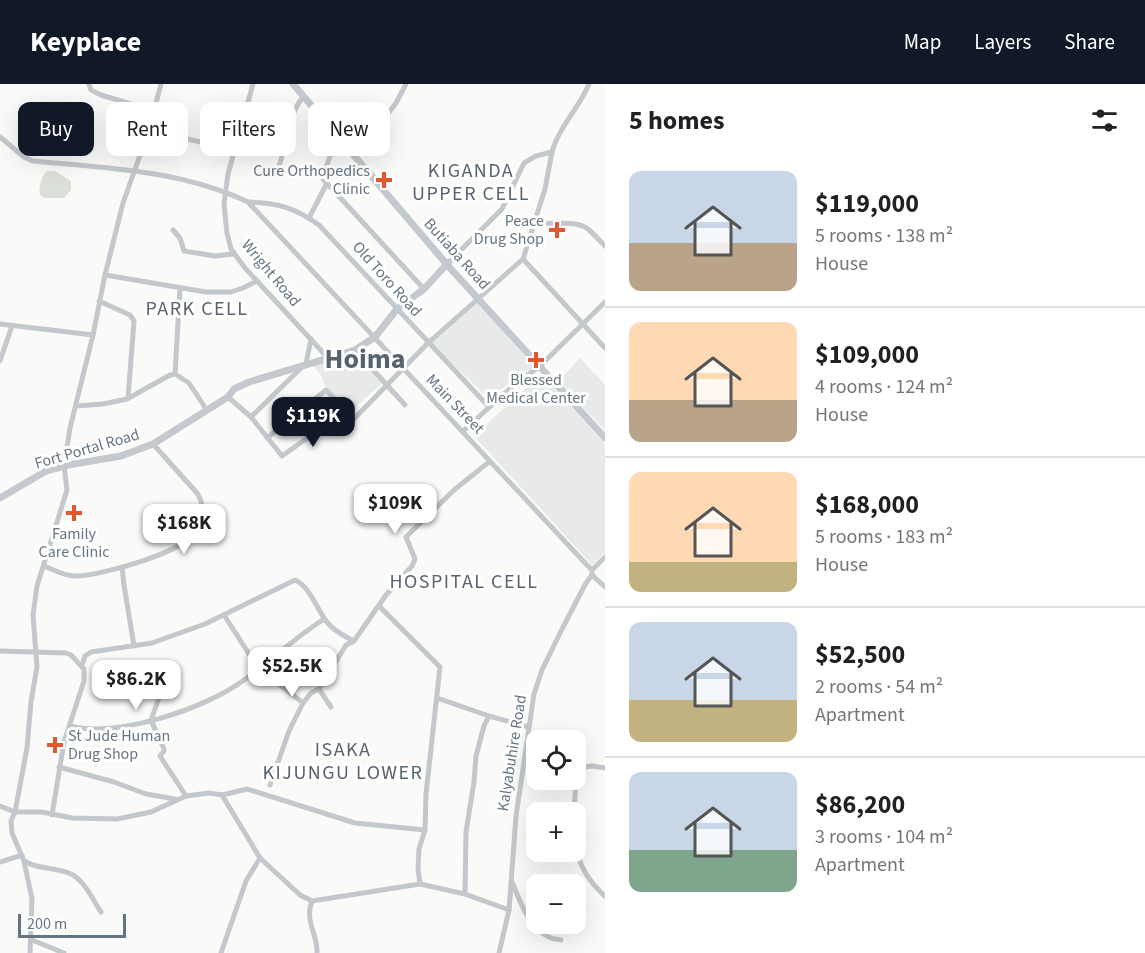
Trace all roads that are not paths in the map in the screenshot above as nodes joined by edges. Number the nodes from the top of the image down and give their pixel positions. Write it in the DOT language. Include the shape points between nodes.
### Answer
graph roads {
  1 [pos="89,84"];
  2 [pos="161,84"];
  3 [pos="253,84"];
  4 [pos="293,84"];
  5 [pos="406,84"];
  6 [pos="589,84"];
  7 [pos="303,97"];
  8 [pos="124,102"];
  9 [pos="156,102"];
  10 [pos="248,102"];
  11 [pos="308,102"];
  12 [pos="390,111"];
  13 [pos="0,137"];
  14 [pos="552,152"];
  15 [pos="141,156"];
  16 [pos="234,156"];
  17 [pos="330,156"];
  18 [pos="355,156"];
  19 [pos="278,169"];
  20 [pos="136,170"];
  21 [pos="327,183"];
  22 [pos="225,191"];
  23 [pos="248,202"];
  24 [pos="309,218"];
  25 [pos="536,222"];
  26 [pos="173,230"];
  27 [pos="605,246"];
  28 [pos="234,254"];
  29 [pos="523,259"];
  30 [pos="447,263"];
  31 [pos="105,275"];
  32 [pos="257,281"];
  33 [pos="180,288"];
  34 [pos="424,289"];
  35 [pos="478,298"];
  36 [pos="99,300"];
  37 [pos="605,302"];
  38 [pos="397,309"];
  39 [pos="0,324"];
  40 [pos="582,324"];
  41 [pos="12,326"];
  42 [pos="93,335"];
  43 [pos="375,337"];
  44 [pos="311,339"];
  45 [pos="428,343"];
  46 [pos="605,348"];
  47 [pos="354,350"];
  48 [pos="328,358"];
  49 [pos="0,361"];
  50 [pos="304,366"];
  51 [pos="540,366"];
  52 [pos="403,370"];
  53 [pos="176,374"];
  54 [pos="387,386"];
  55 [pos="228,397"];
  56 [pos="128,399"];
  57 [pos="405,405"];
  58 [pos="76,406"];
  59 [pos="489,407"];
  60 [pos="206,409"];
  61 [pos="250,417"];
  62 [pos="353,419"];
  63 [pos="463,431"];
  64 [pos="267,438"];
  65 [pos="605,438"];
  66 [pos="153,444"];
  67 [pos="489,462"];
  68 [pos="64,466"];
  69 [pos="0,498"];
  70 [pos="605,557"];
  71 [pos="44,566"];
  72 [pos="122,567"];
  73 [pos="592,572"];
  74 [pos="604,585"];
  75 [pos="380,606"];
  76 [pos="224,615"];
  77 [pos="324,619"];
  78 [pos="354,641"];
  79 [pos="134,646"];
  80 [pos="0,651"];
  81 [pos="37,653"];
  82 [pos="82,666"];
  83 [pos="258,668"];
  84 [pos="319,689"];
  85 [pos="159,698"];
  86 [pos="437,698"];
  87 [pos="303,703"];
  88 [pos="331,707"];
  89 [pos="489,716"];
  90 [pos="151,720"];
  91 [pos="70,726"];
  92 [pos="529,727"];
  93 [pos="525,757"];
  94 [pos="59,767"];
  95 [pos="586,767"];
  96 [pos="605,768"];
  97 [pos="270,784"];
  98 [pos="222,795"];
  99 [pos="186,796"];
  100 [pos="175,799"];
  101 [pos="0,806"];
  102 [pos="15,812"];
  103 [pos="52,815"];
  104 [pos="425,830"];
  105 [pos="23,858"];
  106 [pos="260,858"];
  107 [pos="0,862"];
  108 [pos="581,862"];
  109 [pos="511,881"];
  110 [pos="420,884"];
  111 [pos="465,894"];
  112 [pos="605,896"];
  113 [pos="312,901"];
  114 [pos="509,910"];
  115 [pos="101,912"];
  116 [pos="32,940"];
  117 [pos="561,940"];
  118 [pos="30,953"];
  119 [pos="64,953"];
  120 [pos="221,953"];
  121 [pos="317,953"];
  122 [pos="499,953"];
  1 -- 8 [label="street" via="100,95"];
  2 -- 9 [label="street"];
  3 -- 10 [label="street, Wright Road"];
  4 -- 7 [label="main road, Butiaba Road"];
  5 -- 12 [label="street"];
  6 -- 14 [label="street"];
  7 -- 11 [label="main road, Butiaba Road"];
  7 -- 19 [label="street" via="298,102"];
  13 -- 20 [label="street, Main Street" via="33,161"];
  14 -- 25 [label="street"];
  14 -- 30 [label="street" via="524,162 502,209"];
  15 -- 20 [label="street"];
  16 -- 22 [label="street, Wright Road"];
  17 -- 21 [label="street" via="323,176"];
  18 -- 30 [label="main road, Butiaba Road"];
  20 -- 22 [label="street, Main Street"];
  20 -- 31 [label="street" via="123,203"];
  21 -- 24 [label="street"];
  21 -- 34 [label="street"];
  22 -- 23 [label="street, Main Street"];
  22 -- 28 [label="street, Wright Road" via="224,215"];
  23 -- 24 [label="street, Old Toro Road" via="283,205"];
  23 -- 43 [label="street, Main Street"];
  24 -- 38 [label="street, Old Toro Road"];
  25 -- 27 [label="street" via="581,226"];
  25 -- 29 [label="street"];
  26 -- 28 [label="street" via="184,251 215,256"];
  28 -- 32 [label="street, Wright Road"];
  29 -- 35 [label="street"];
  29 -- 40 [label="street"];
  30 -- 34 [label="main road"];
  30 -- 35 [label="main road, Butiaba Road"];
  31 -- 33 [label="street"];
  31 -- 36 [label="street"];
  32 -- 33 [label="street" via="226,293"];
  32 -- 44 [label="street, Wright Road"];
  33 -- 53 [label="street"];
  34 -- 38 [label="main road"];
  35 -- 45 [label="street"];
  35 -- 51 [label="main road, Butiaba Road"];
  36 -- 42 [label="street"];
  36 -- 56 [label="street" via="130,315 134,321"];
  37 -- 40 [label="street"];
  38 -- 43 [label="main road"];
  38 -- 45 [label="street, Old Toro Road"];
  39 -- 41 [label="street"];
  40 -- 46 [label="street"];
  40 -- 51 [label="street"];
  41 -- 42 [label="street"];
  41 -- 49 [label="street"];
  42 -- 58 [label="street"];
  43 -- 47 [label="main road, Fort Portal Road"];
  43 -- 52 [label="street, Main Street"];
  44 -- 48 [label="street, Wright Road"];
  44 -- 50 [label="street"];
  45 -- 52 [label="street"];
  45 -- 59 [label="street, Old Toro Road"];
  47 -- 48 [label="main road, Fort Portal Road"];
  47 -- 54 [label="street"];
  48 -- 50 [label="main road, Fort Portal Road"];
  50 -- 55 [label="main road, Fort Portal Road" via="249,382 234,389"];
  50 -- 61 [label="street"];
  51 -- 59 [label="street"];
  51 -- 65 [label="main road, Butiaba Road"];
  52 -- 54 [label="street"];
  52 -- 63 [label="street, Main Street"];
  53 -- 56 [label="street"];
  53 -- 60 [label="street" via="189,383"];
  54 -- 57 [label="street"];
  54 -- 62 [label="street"];
  55 -- 60 [label="main road, Fort Portal Road"];
  55 -- 61 [label="street"];
  56 -- 58 [label="street"];
  58 -- 68 [label="street"];
  59 -- 63 [label="street"];
  60 -- 66 [label="main road, Fort Portal Road"];
  61 -- 64 [label="street"];
  62 -- 64 [label="street" via="340,430 306,439 282,456"];
  62 -- 64 [label="street" via="326,390"];
  63 -- 67 [label="street, Main Street"];
  66 -- 68 [label="main road, Fort Portal Road" via="121,456"];
  66 -- 72 [label="street" via="197,493 204,514 196,533 178,545"];
  67 -- 73 [label="street, Main Street"];
  67 -- 75 [label="street" via="406,537 415,559 412,567"];
  68 -- 69 [label="main road, Fort Portal Road" via="33,477"];
  68 -- 71 [label="street" via="68,490"];
  70 -- 73 [label="street, Kalyabuhire Road"];
  71 -- 72 [label="street" via="77,576"];
  71 -- 81 [label="street" via="34,608"];
  72 -- 79 [label="street"];
  73 -- 74 [label="street, Main Street"];
  73 -- 92 [label="street, Kalyabuhire Road" via="542,670"];
  75 -- 78 [label="street"];
  75 -- 86 [label="street" via="439,665"];
  76 -- 77 [label="street" via="295,580"];
  76 -- 79 [label="street" via="152,643"];
  76 -- 83 [label="street"];
  77 -- 78 [label="street"];
  77 -- 83 [label="street"];
  78 -- 84 [label="street" via="346,645"];
  79 -- 82 [label="street" via="91,652"];
  80 -- 81 [label="street"];
  81 -- 82 [label="street" via="66,653"];
  81 -- 102 [label="street" via="27,748"];
  82 -- 91 [label="street" via="84,681"];
  83 -- 87 [label="street"];
  83 -- 90 [label="street" via="201,705"];
  84 -- 87 [label="street"];
  84 -- 88 [label="street"];
  85 -- 90 [label="street"];
  86 -- 89 [label="street"];
  86 -- 104 [label="street"];
  87 -- 97 [label="street"];
  89 -- 92 [label="street"];
  89 -- 111 [label="street" via="476,756 466,832"];
  90 -- 91 [label="street" via="93,730"];
  90 -- 99 [label="street" via="164,748 160,756"];
  91 -- 94 [label="street"];
  92 -- 93 [label="street, Kalyabuhire Road"];
  93 -- 109 [label="street, Kalyabuhire Road"];
  94 -- 100 [label="street"];
  94 -- 103 [label="street"];
  95 -- 96 [label="street"];
  98 -- 99 [label="street"];
  98 -- 104 [label="street" via="247,789 346,821"];
  98 -- 106 [label="street"];
  99 -- 100 [label="street"];
  100 -- 103 [label="street" via="129,818"];
  101 -- 102 [label="street"];
  102 -- 103 [label="street"];
  102 -- 105 [label="street" via="11,827"];
  104 -- 110 [label="street" via="419,849"];
  105 -- 107 [label="street"];
  105 -- 115 [label="street" via="43,869 73,875"];
  105 -- 116 [label="street" via="32,899"];
  106 -- 113 [label="street" via="300,895"];
  106 -- 120 [label="street" via="243,889"];
  108 -- 112 [label="street"];
  109 -- 114 [label="street, Kalyabuhire Road"];
  109 -- 117 [label="street" via="535,926 548,937"];
  110 -- 111 [label="street"];
  110 -- 113 [label="street"];
  111 -- 114 [label="street"];
  113 -- 121 [label="street" via="309,922"];
  114 -- 122 [label="street, Kalyabuhire Road"];
  116 -- 118 [label="street"];
  116 -- 119 [label="street"];
}
